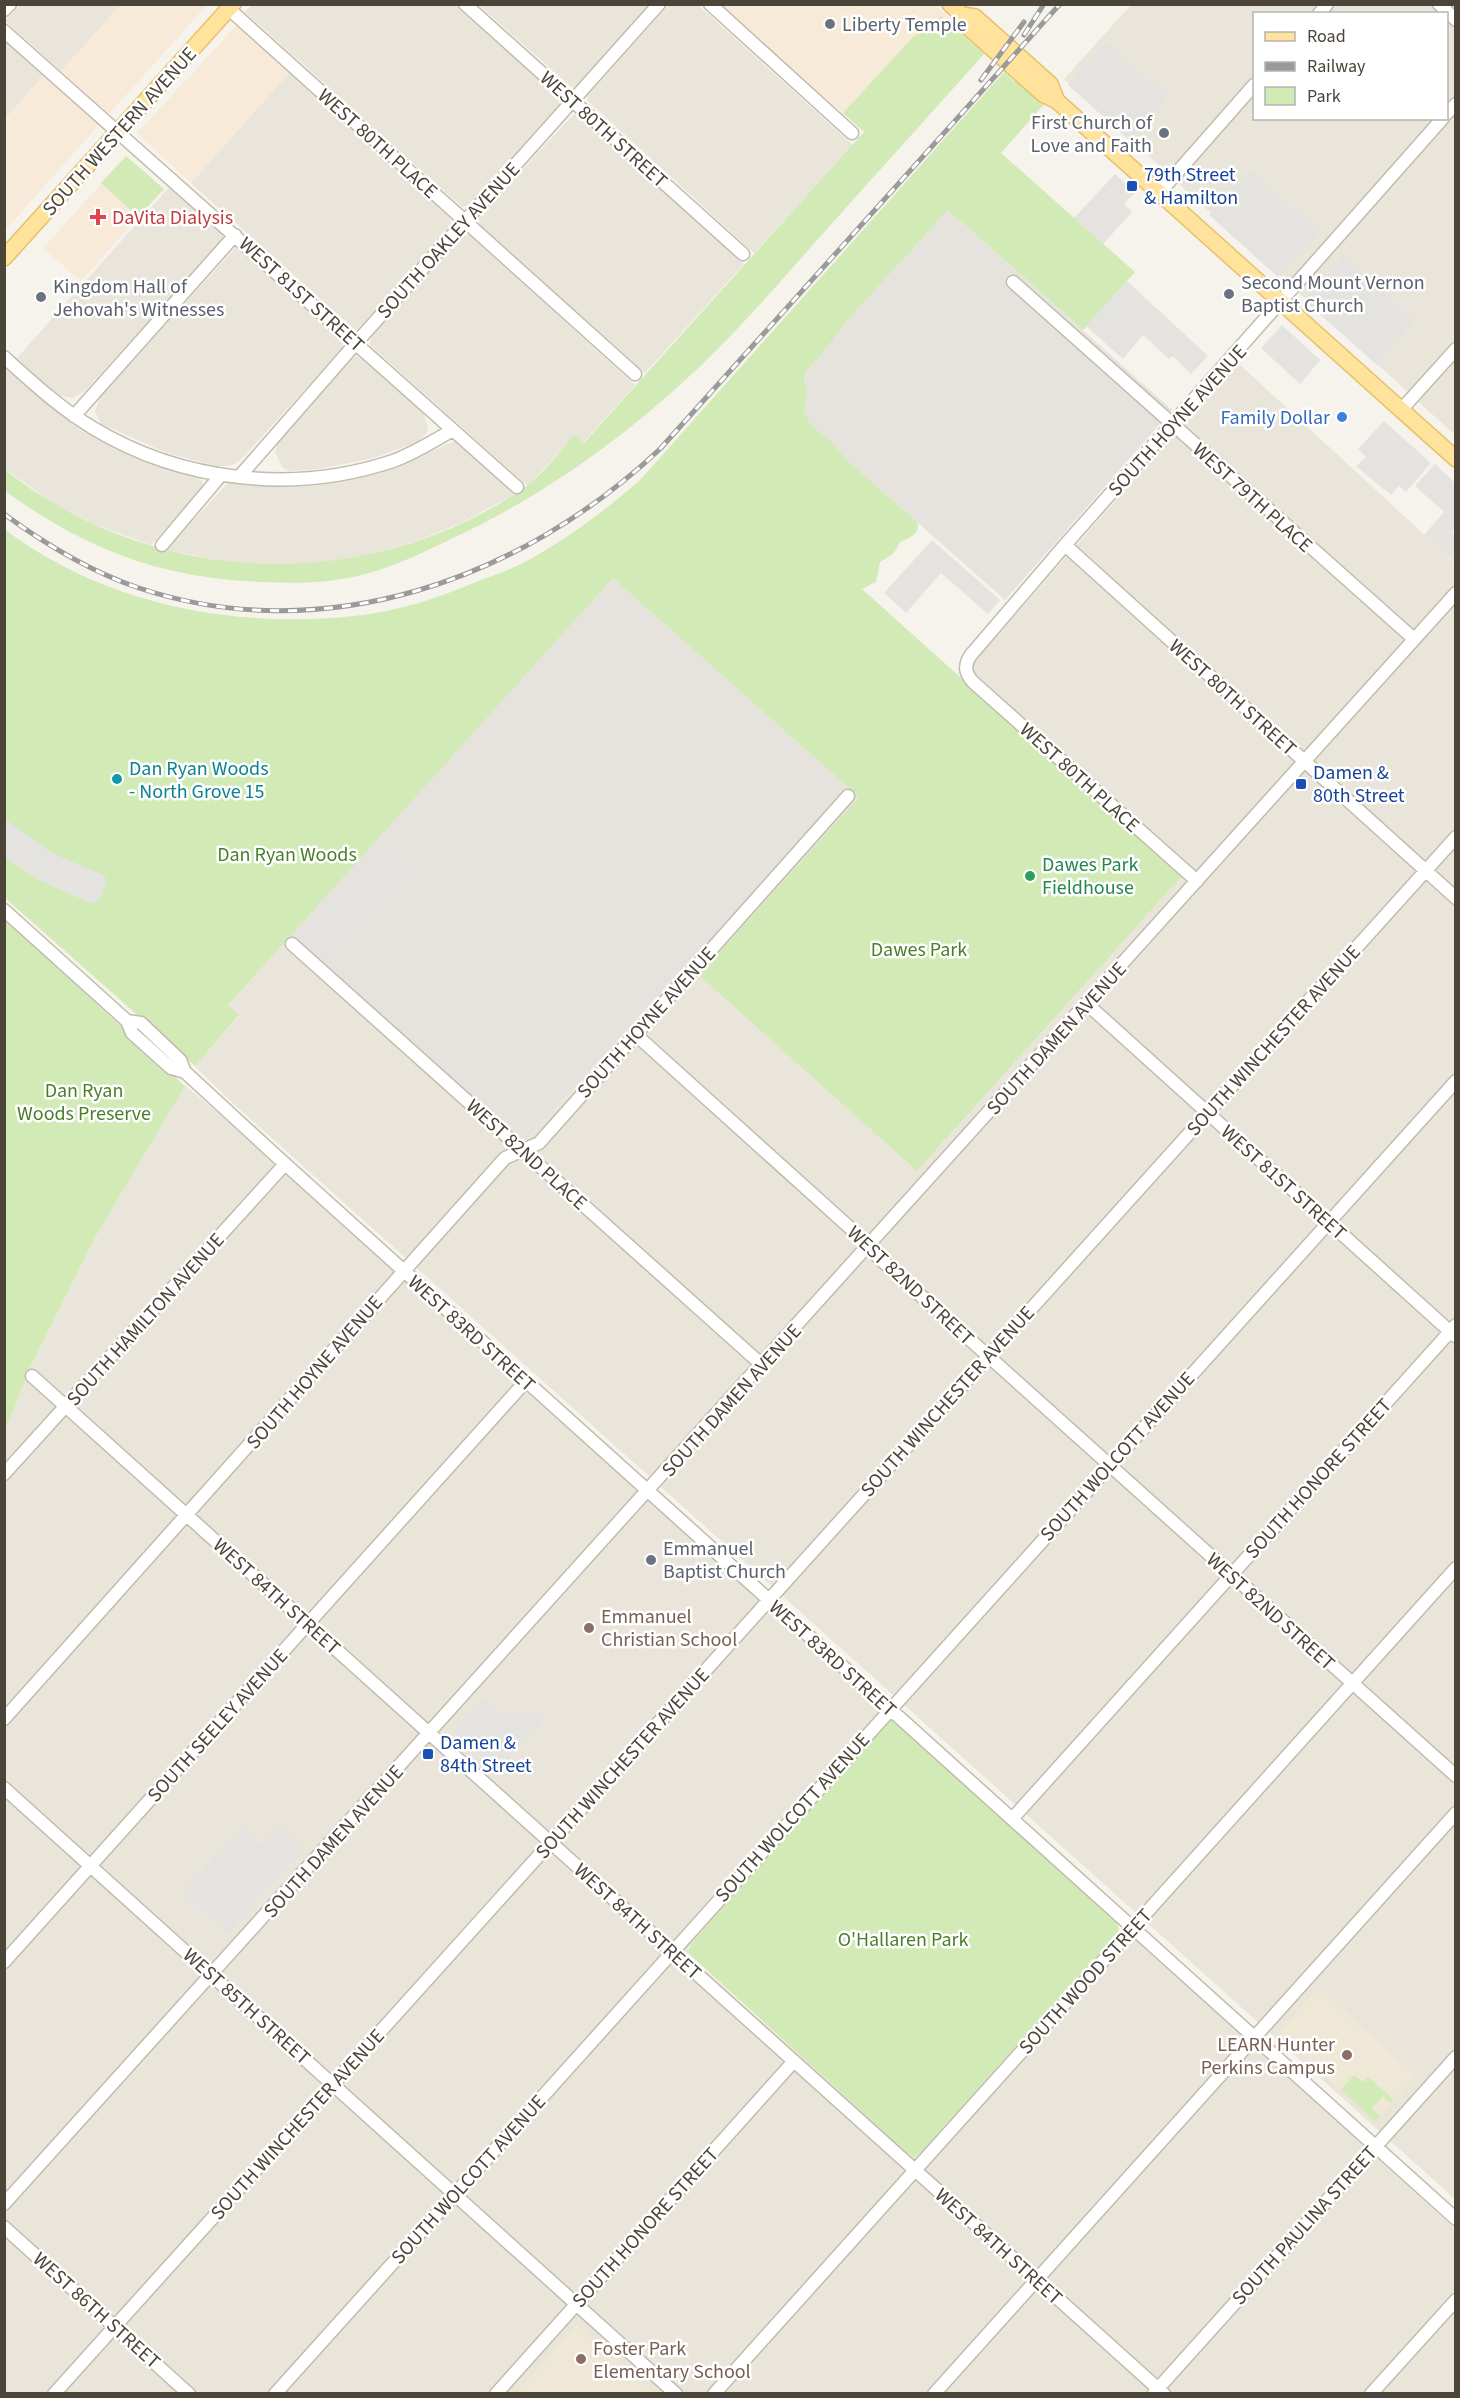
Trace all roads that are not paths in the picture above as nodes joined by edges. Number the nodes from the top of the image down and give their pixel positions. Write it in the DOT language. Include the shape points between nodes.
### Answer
graph roads {
  1 [pos="10,4"];
  2 [pos="465,4"];
  3 [pos="659,4"];
  4 [pos="710,4"];
  5 [pos="231,7"];
  6 [pos="4,10"];
  7 [pos="956,10"];
  8 [pos="4,31"];
  9 [pos="1253,87"];
  10 [pos="573,101"];
  11 [pos="1441,120"];
  12 [pos="119,131"];
  13 [pos="852,133"];
  14 [pos="1159,193"];
  15 [pos="465,222"];
  16 [pos="235,235"];
  17 [pos="743,254"];
  18 [pos="4,258"];
  19 [pos="1012,282"];
  20 [pos="1281,303"];
  21 [pos="356,343"];
  22 [pos="1455,349"];
  23 [pos="4,357"];
  24 [pos="635,374"];
  25 [pos="1401,410"];
  26 [pos="74,416"];
  27 [pos="1172,424"];
  28 [pos="453,430"];
  29 [pos="1455,459"];
  30 [pos="221,475"];
  31 [pos="239,477"];
  32 [pos="517,487"];
  33 [pos="162,545"];
  34 [pos="1065,545"];
  35 [pos="1455,593"];
  36 [pos="1414,639"];
  37 [pos="966,671"];
  38 [pos="1304,761"];
  39 [pos="848,796"];
  40 [pos="1455,837"];
  41 [pos="1426,871"];
  42 [pos="1197,881"];
  43 [pos="1455,897"];
  44 [pos="4,910"];
  45 [pos="292,944"];
  46 [pos="1086,1004"];
  47 [pos="635,1034"];
  48 [pos="1455,1081"];
  49 [pos="1208,1113"];
  50 [pos="522,1149"];
  51 [pos="285,1164"];
  52 [pos="1328,1222"];
  53 [pos="869,1246"];
  54 [pos="404,1271"];
  55 [pos="1453,1331"];
  56 [pos="988,1356"];
  57 [pos="762,1365"];
  58 [pos="32,1376"];
  59 [pos="526,1381"];
  60 [pos="66,1406"];
  61 [pos="1109,1465"];
  62 [pos="4,1474"];
  63 [pos="648,1491"];
  64 [pos="188,1516"];
  65 [pos="1455,1568"];
  66 [pos="1231,1575"];
  67 [pos="769,1600"];
  68 [pos="308,1624"];
  69 [pos="1352,1683"];
  70 [pos="889,1708"];
  71 [pos="4,1719"];
  72 [pos="430,1733"];
  73 [pos="1455,1776"];
  74 [pos="4,1788"];
  75 [pos="1455,1813"];
  76 [pos="1012,1819"];
  77 [pos="551,1842"];
  78 [pos="91,1866"];
  79 [pos="1132,1928"];
  80 [pos="672,1951"];
  81 [pos="4,1962"];
  82 [pos="212,1975"];
  83 [pos="1254,2037"];
  84 [pos="1455,2057"];
  85 [pos="794,2061"];
  86 [pos="333,2084"];
  87 [pos="1376,2146"];
  88 [pos="915,2170"];
  89 [pos="455,2194"];
  90 [pos="7,2195"];
  91 [pos="1455,2219"];
  92 [pos="4,2227"];
  93 [pos="1037,2279"];
  94 [pos="1455,2300"];
  95 [pos="576,2304"];
  96 [pos="115,2326"];
  97 [pos="1158,2392"];
  98 [pos="54,2394"];
  99 [pos="189,2394"];
  100 [pos="274,2394"];
  101 [pos="496,2394"];
  102 [pos="676,2394"];
  103 [pos="714,2394"];
  104 [pos="934,2394"];
  105 [pos="1371,2394"];
  1 -- 6 [label="street"];
  2 -- 10 [label="street, WEST 80TH STREET"];
  3 -- 10 [label="street, SOUTH OAKLEY AVENUE"];
  4 -- 13 [label="street"];
  5 -- 12 [label="main road, SOUTH WESTERN AVENUE"];
  5 -- 15 [label="street, WEST 80TH PLACE"];
  7 -- 14 [label="main road" via="969,28 1042,94 1057,101"];
  8 -- 12 [label="street, WEST 81ST STREET"];
  9 -- 14 [label="street"];
  10 -- 15 [label="street, SOUTH OAKLEY AVENUE"];
  10 -- 17 [label="street, WEST 80TH STREET"];
  11 -- 20 [label="street, SOUTH HOYNE AVENUE"];
  12 -- 16 [label="street, WEST 81ST STREET"];
  12 -- 18 [label="main road, SOUTH WESTERN AVENUE"];
  14 -- 20 [label="main road"];
  15 -- 21 [label="street, SOUTH OAKLEY AVENUE"];
  15 -- 24 [label="street, WEST 80TH PLACE"];
  16 -- 21 [label="street, WEST 81ST STREET"];
  16 -- 26 [label="street"];
  19 -- 27 [label="street, WEST 79TH PLACE"];
  20 -- 25 [label="main road"];
  20 -- 27 [label="street, SOUTH HOYNE AVENUE"];
  21 -- 28 [label="street, WEST 81ST STREET"];
  21 -- 31 [label="street, SOUTH OAKLEY AVENUE"];
  22 -- 25 [label="street"];
  23 -- 26 [label="street"];
  25 -- 29 [label="main road"];
  26 -- 30 [label="street" via="136,449"];
  27 -- 34 [label="street, SOUTH HOYNE AVENUE"];
  27 -- 36 [label="street, WEST 79TH PLACE"];
  28 -- 31 [label="street" via="420,450 364,469 308,479"];
  28 -- 32 [label="street, WEST 81ST STREET"];
  30 -- 31 [label="street"];
  30 -- 33 [label="street"];
  34 -- 37 [label="street, SOUTH HOYNE AVENUE" via="970,656"];
  34 -- 38 [label="street, WEST 80TH STREET"];
  35 -- 36 [label="street, SOUTH DAMEN AVENUE"];
  36 -- 38 [label="street, SOUTH DAMEN AVENUE"];
  37 -- 42 [label="street, WEST 80TH PLACE" via="973,682"];
  38 -- 41 [label="street, WEST 80TH STREET"];
  38 -- 42 [label="street, SOUTH DAMEN AVENUE"];
  39 -- 47 [label="street, SOUTH HOYNE AVENUE"];
  40 -- 41 [label="street, SOUTH WINCHESTER AVENUE"];
  41 -- 43 [label="street, WEST 80TH STREET"];
  41 -- 49 [label="street, SOUTH WINCHESTER AVENUE"];
  42 -- 46 [label="street, SOUTH DAMEN AVENUE"];
  44 -- 51 [label="street, WEST 83RD STREET" via="127,1021 141,1023 180,1060 185,1072"];
  45 -- 50 [label="street, WEST 82ND PLACE"];
  46 -- 49 [label="street, WEST 81ST STREET"];
  46 -- 53 [label="street, SOUTH DAMEN AVENUE"];
  47 -- 50 [label="street, SOUTH HOYNE AVENUE" via="538,1143"];
  47 -- 53 [label="street, WEST 82ND STREET"];
  48 -- 52 [label="street, SOUTH WOLCOTT AVENUE"];
  49 -- 52 [label="street, WEST 81ST STREET"];
  49 -- 56 [label="street, SOUTH WINCHESTER AVENUE"];
  50 -- 54 [label="street, SOUTH HOYNE AVENUE" via="505,1158"];
  50 -- 57 [label="street, WEST 82ND PLACE"];
  51 -- 54 [label="street, WEST 83RD STREET"];
  51 -- 60 [label="street, SOUTH HAMILTON AVENUE"];
  52 -- 55 [label="street, WEST 81ST STREET"];
  52 -- 61 [label="street, SOUTH WOLCOTT AVENUE"];
  53 -- 56 [label="street, WEST 82ND STREET"];
  53 -- 57 [label="street, SOUTH DAMEN AVENUE"];
  54 -- 59 [label="street, WEST 83RD STREET"];
  54 -- 64 [label="street, SOUTH HOYNE AVENUE"];
  55 -- 66 [label="street, SOUTH HONORE STREET"];
  56 -- 61 [label="street, WEST 82ND STREET"];
  56 -- 67 [label="street, SOUTH WINCHESTER AVENUE"];
  57 -- 63 [label="street, SOUTH DAMEN AVENUE"];
  58 -- 60 [label="street, WEST 84TH STREET"];
  59 -- 63 [label="street, WEST 83RD STREET"];
  59 -- 68 [label="street, SOUTH SEELEY AVENUE"];
  60 -- 62 [label="street, SOUTH HAMILTON AVENUE"];
  60 -- 64 [label="street, WEST 84TH STREET"];
  61 -- 66 [label="street, WEST 82ND STREET"];
  61 -- 70 [label="street, SOUTH WOLCOTT AVENUE"];
  63 -- 67 [label="street, WEST 83RD STREET"];
  63 -- 72 [label="street, SOUTH DAMEN AVENUE"];
  64 -- 68 [label="street, WEST 84TH STREET"];
  64 -- 71 [label="street, SOUTH HOYNE AVENUE"];
  65 -- 69 [label="street, SOUTH WOOD STREET"];
  66 -- 69 [label="street, WEST 82ND STREET"];
  66 -- 76 [label="street, SOUTH HONORE STREET"];
  67 -- 70 [label="street, WEST 83RD STREET"];
  67 -- 77 [label="street, SOUTH WINCHESTER AVENUE"];
  68 -- 72 [label="street, WEST 84TH STREET"];
  68 -- 78 [label="street, SOUTH SEELEY AVENUE"];
  69 -- 73 [label="street, WEST 82ND STREET"];
  69 -- 79 [label="street, SOUTH WOOD STREET"];
  70 -- 76 [label="street, WEST 83RD STREET"];
  70 -- 80 [label="street, SOUTH WOLCOTT AVENUE"];
  72 -- 77 [label="street, WEST 84TH STREET"];
  72 -- 82 [label="street, SOUTH DAMEN AVENUE"];
  74 -- 78 [label="street, WEST 85TH STREET"];
  75 -- 83 [label="street"];
  76 -- 79 [label="street, WEST 83RD STREET"];
  77 -- 80 [label="street, WEST 84TH STREET"];
  77 -- 86 [label="street, SOUTH WINCHESTER AVENUE"];
  78 -- 81 [label="street, SOUTH SEELEY AVENUE"];
  78 -- 82 [label="street, WEST 85TH STREET"];
  79 -- 83 [label="street, WEST 83RD STREET"];
  79 -- 88 [label="street, SOUTH WOOD STREET"];
  80 -- 85 [label="street, WEST 84TH STREET"];
  80 -- 89 [label="street, SOUTH WOLCOTT AVENUE"];
  82 -- 86 [label="street, WEST 85TH STREET"];
  82 -- 90 [label="street, SOUTH DAMEN AVENUE"];
  83 -- 87 [label="street, WEST 83RD STREET"];
  83 -- 93 [label="street"];
  84 -- 87 [label="street, SOUTH PAULINA STREET"];
  85 -- 88 [label="street, WEST 84TH STREET"];
  85 -- 95 [label="street, SOUTH HONORE STREET"];
  86 -- 89 [label="street, WEST 85TH STREET"];
  86 -- 96 [label="street, SOUTH WINCHESTER AVENUE"];
  87 -- 91 [label="street, WEST 83RD STREET"];
  87 -- 97 [label="street, SOUTH PAULINA STREET"];
  88 -- 93 [label="street, WEST 84TH STREET"];
  88 -- 103 [label="street, SOUTH WOOD STREET"];
  89 -- 95 [label="street, WEST 85TH STREET"];
  89 -- 100 [label="street, SOUTH WOLCOTT AVENUE"];
  92 -- 96 [label="street, WEST 86TH STREET"];
  93 -- 97 [label="street, WEST 84TH STREET"];
  93 -- 104 [label="street"];
  94 -- 105 [label="street"];
  95 -- 101 [label="street, SOUTH HONORE STREET"];
  95 -- 102 [label="street, WEST 85TH STREET"];
  96 -- 98 [label="street, SOUTH WINCHESTER AVENUE"];
  96 -- 99 [label="street, WEST 86TH STREET"];
}
